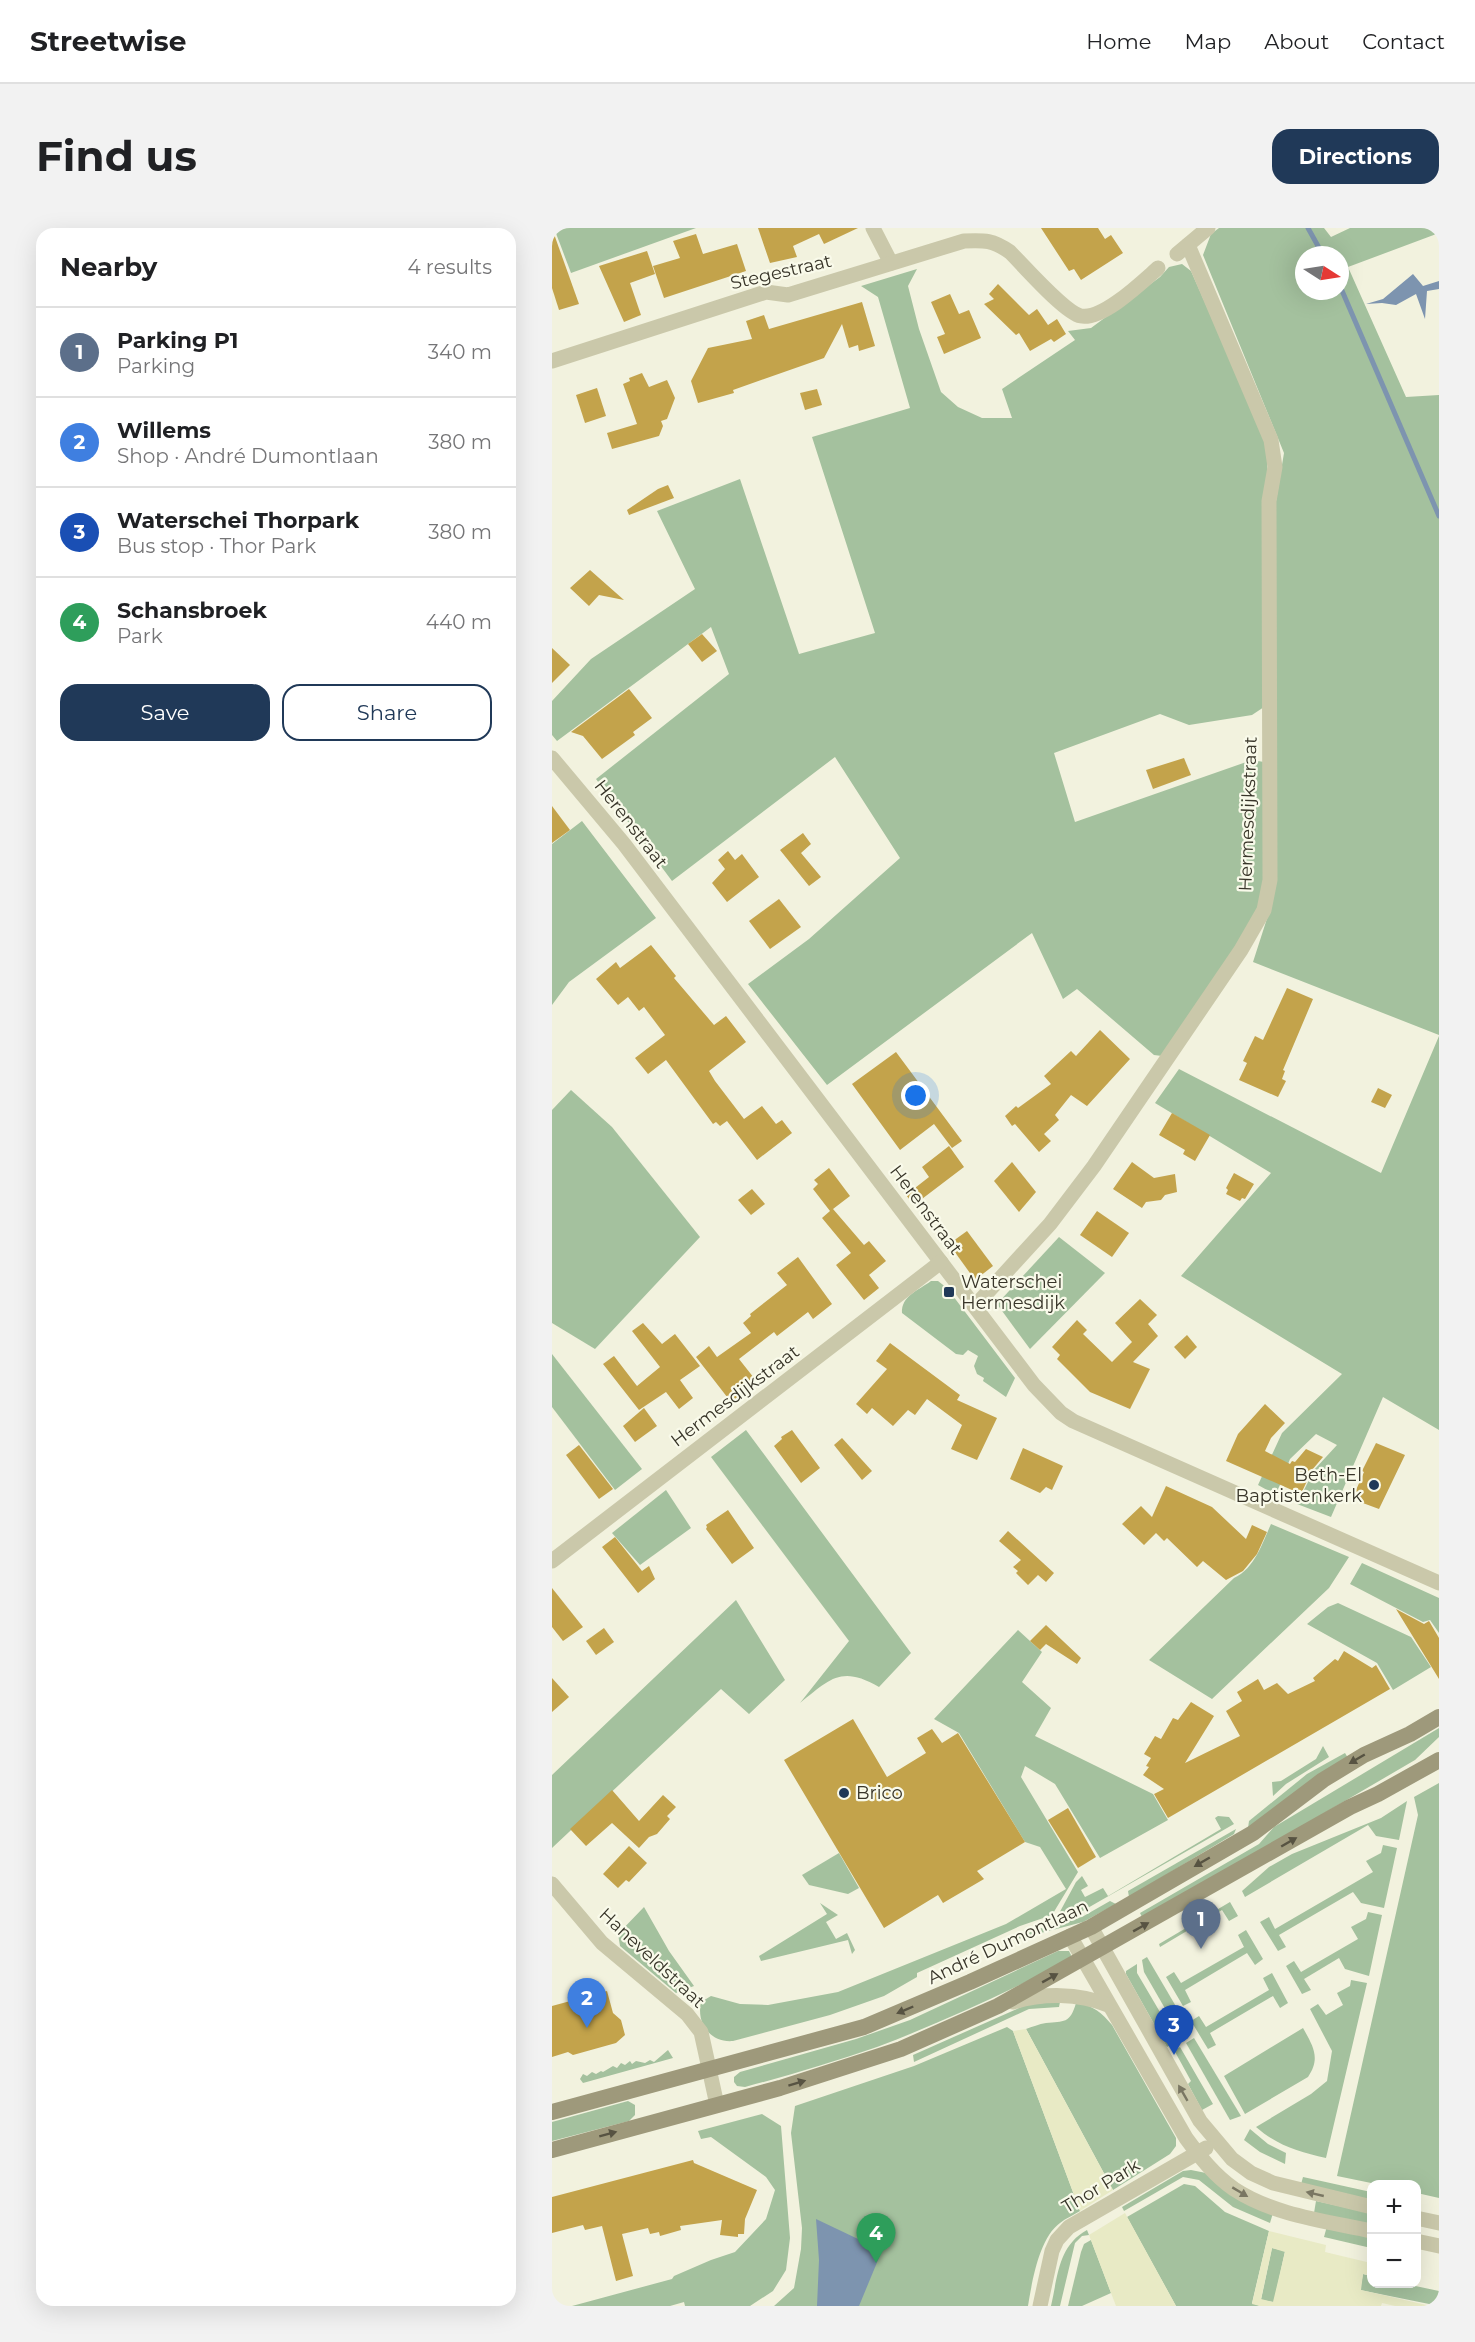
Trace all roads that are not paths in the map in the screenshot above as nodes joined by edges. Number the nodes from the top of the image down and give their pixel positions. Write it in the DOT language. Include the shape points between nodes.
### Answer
graph roads {
  1 [pos="873,228"];
  2 [pos="1208,228"];
  3 [pos="891,263"];
  4 [pos="1158,268"];
  5 [pos="552,361"];
  6 [pos="552,758"];
  7 [pos="941,1262"];
  8 [pos="975,1306"];
  9 [pos="552,1561"];
  10 [pos="1439,1583"];
  11 [pos="1439,1716"];
  12 [pos="1439,1760"];
  13 [pos="552,1884"];
  14 [pos="1091,1927"];
  15 [pos="1070,1936"];
  16 [pos="1102,1948"];
  17 [pos="1083,1960"];
  18 [pos="1108,2005"];
  19 [pos="998,2006"];
  20 [pos="709,2070"];
  21 [pos="717,2105"];
  22 [pos="552,2112"];
  23 [pos="1216,2141"];
  24 [pos="552,2150"];
  25 [pos="1197,2153"];
  26 [pos="1367,2206"];
  27 [pos="1421,2219"];
  28 [pos="1439,2223"];
  29 [pos="1367,2230"];
  30 [pos="1421,2242"];
  31 [pos="1439,2246"];
  32 [pos="1040,2306"];
  1 -- 3 [label="street"];
  2 -- 8 [label="street, Hermesdijkstraat" via="1182,249 1271,440 1275,467 1269,501 1270,880 1263,910 1241,950 1094,1166 1050,1224"];
  3 -- 4 [label="street, Stegestraat" via="964,241 986,240 1010,252 1068,310 1083,317 1117,302"];
  3 -- 5 [label="street, Stegestraat" via="788,295 766,292"];
  6 -- 7 [label="street, Herenstraat" via="624,844"];
  7 -- 8 [label="street, Herenstraat"];
  7 -- 9 [label="street, Hermesdijkstraat"];
  8 -- 10 [label="street, Herenstraat" via="1034,1384 1073,1421"];
  11 -- 14 [label="main road, André Dumontlaan, one-way" via="1364,1755 1323,1780 1253,1833"];
  16 -- 12 [label="main road, one-way"];
  13 -- 20 [label="street, Haneveldstraat" via="602,1943 687,2014 701,2032"];
  14 -- 15 [label="main road, André Dumontlaan"];
  14 -- 16 [label="street"];
  15 -- 17 [label="street"];
  15 -- 20 [label="main road, André Dumontlaan, one-way" via="864,2027"];
  16 -- 17 [label="main road"];
  23 -- 16 [label="street, one-way" via="1200,2121"];
  17 -- 18 [label="street"];
  19 -- 17 [label="main road, one-way"];
  18 -- 19 [label="street" via="1050,1995"];
  18 -- 25 [label="street"];
  21 -- 19 [label="main road, one-way" via="868,2061"];
  20 -- 21 [label="street, Haneveldstraat"];
  20 -- 22 [label="main road, André Dumontlaan"];
  24 -- 21 [label="main road, one-way"];
  23 -- 25 [label="street, Thor Park"];
  26 -- 23 [label="street, one-way" via="1273,2183 1242,2166"];
  25 -- 29 [label="street, one-way" via="1210,2169 1253,2200"];
  25 -- 32 [label="street, Thor Park" via="1069,2227 1052,2251"];
  27 -- 28 [label="street"];
  30 -- 31 [label="street"];
}
